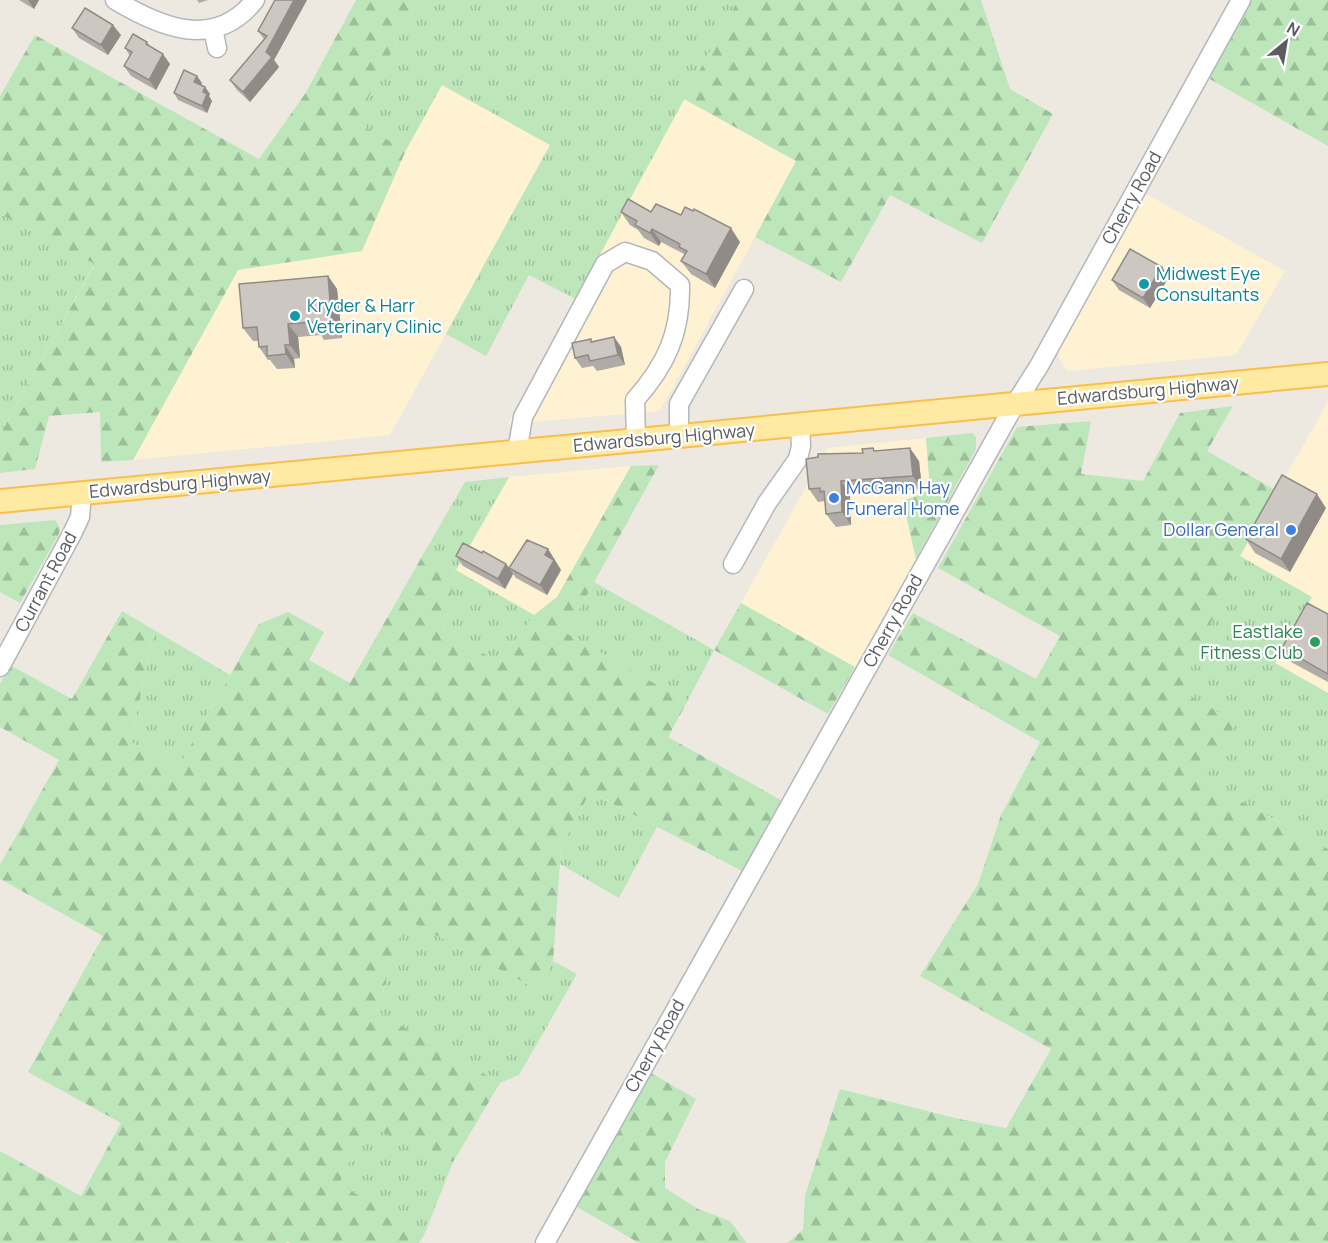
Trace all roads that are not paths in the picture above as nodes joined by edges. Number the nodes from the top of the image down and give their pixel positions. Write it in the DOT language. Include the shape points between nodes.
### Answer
graph roads {
  1 [pos="115,0"];
  2 [pos="255,0"];
  3 [pos="1241,0"];
  4 [pos="213,28"];
  5 [pos="217,48"];
  6 [pos="744,289"];
  7 [pos="1328,374"];
  8 [pos="1015,404"];
  9 [pos="800,424"];
  10 [pos="679,436"];
  11 [pos="636,440"];
  12 [pos="517,452"];
  13 [pos="82,494"];
  14 [pos="0,501"];
  15 [pos="734,564"];
  16 [pos="0,667"];
  17 [pos="545,1243"];
  1 -- 4 [label="street" via="175,29"];
  2 -- 4 [label="street" via="237,17"];
  3 -- 8 [label="street, Cherry Road"];
  4 -- 5 [label="street"];
  6 -- 10 [label="street" via="679,404"];
  7 -- 8 [label="main road, Edwardsburg Highway"];
  8 -- 9 [label="main road, Edwardsburg Highway"];
  8 -- 17 [label="street, Cherry Road"];
  9 -- 10 [label="main road, Edwardsburg Highway"];
  9 -- 15 [label="street" via="798,459 767,503"];
  10 -- 11 [label="main road, Edwardsburg Highway"];
  11 -- 12 [label="main road, Edwardsburg Highway"];
  11 -- 12 [label="street" via="635,400 658,373 681,314 680,285 652,261 625,252 605,264 523,417"];
  12 -- 13 [label="main road, Edwardsburg Highway"];
  13 -- 14 [label="main road, Edwardsburg Highway"];
  13 -- 16 [label="street, Currant Road" via="80,517 72,534"];
}
